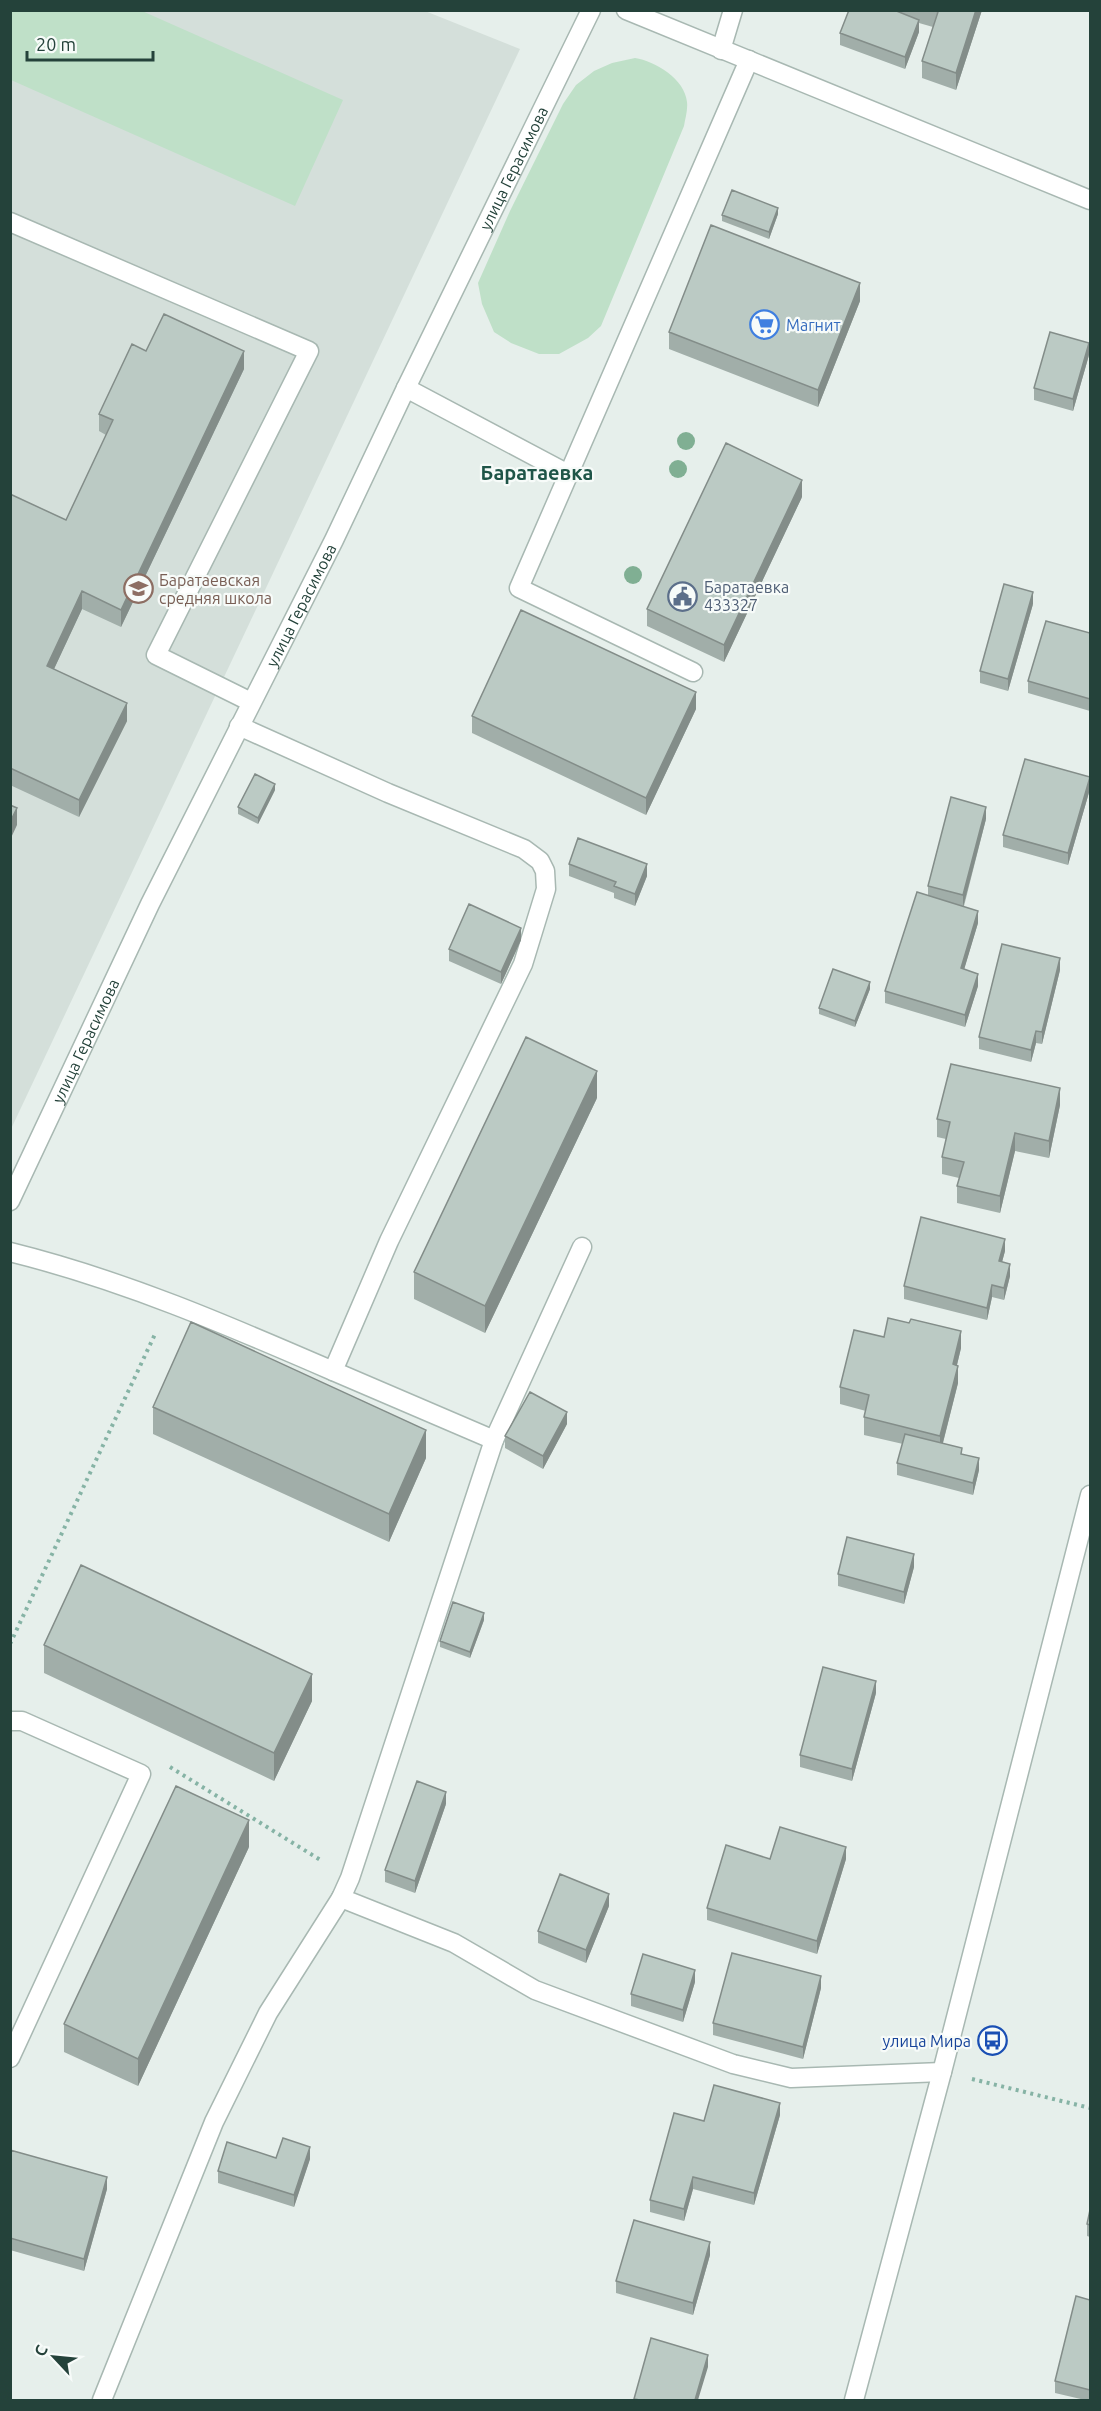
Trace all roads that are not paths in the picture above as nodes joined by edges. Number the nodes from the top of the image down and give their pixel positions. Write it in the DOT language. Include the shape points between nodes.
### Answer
graph roads {
  1 [pos="591,10"];
  2 [pos="626,10"];
  3 [pos="733,10"];
  4 [pos="721,50"];
  5 [pos="748,60"];
  6 [pos="1090,200"];
  7 [pos="10,222"];
  8 [pos="406,388"];
  9 [pos="568,474"];
  10 [pos="693,672"];
  11 [pos="251,702"];
  12 [pos="239,726"];
  13 [pos="10,1201"];
  14 [pos="582,1247"];
  15 [pos="10,1252"];
  16 [pos="333,1371"];
  17 [pos="494,1440"];
  18 [pos="1090,1495"];
  19 [pos="10,1721"];
  20 [pos="341,1898"];
  21 [pos="10,2058"];
  22 [pos="942,2072"];
  23 [pos="102,2400"];
  24 [pos="854,2400"];
  1 -- 8 [label="street, улица Герасимова"];
  2 -- 4 [label="street"];
  3 -- 4 [label="street"];
  4 -- 5 [label="street"];
  5 -- 6 [label="street"];
  5 -- 9 [label="street"];
  7 -- 11 [label="street" via="309,351 156,655"];
  8 -- 9 [label="street"];
  8 -- 11 [label="street, улица Герасимова"];
  9 -- 10 [label="street" via="519,588"];
  11 -- 12 [label="street, улица Герасимова"];
  12 -- 13 [label="street, улица Герасимова"];
  12 -- 16 [label="street" via="388,794 524,849 540,861 545,871 546,889 523,964 389,1241"];
  14 -- 17 [label="street"];
  15 -- 16 [label="street" via="64,1265 170,1302"];
  16 -- 17 [label="street"];
  17 -- 20 [label="street" via="351,1878"];
  18 -- 22 [label="street"];
  19 -- 21 [label="street" via="22,1721 141,1774"];
  20 -- 22 [label="street" via="454,1943 535,1990 733,2064 791,2078"];
  20 -- 23 [label="street" via="268,2013 214,2122"];
  22 -- 24 [label="street"];
}
